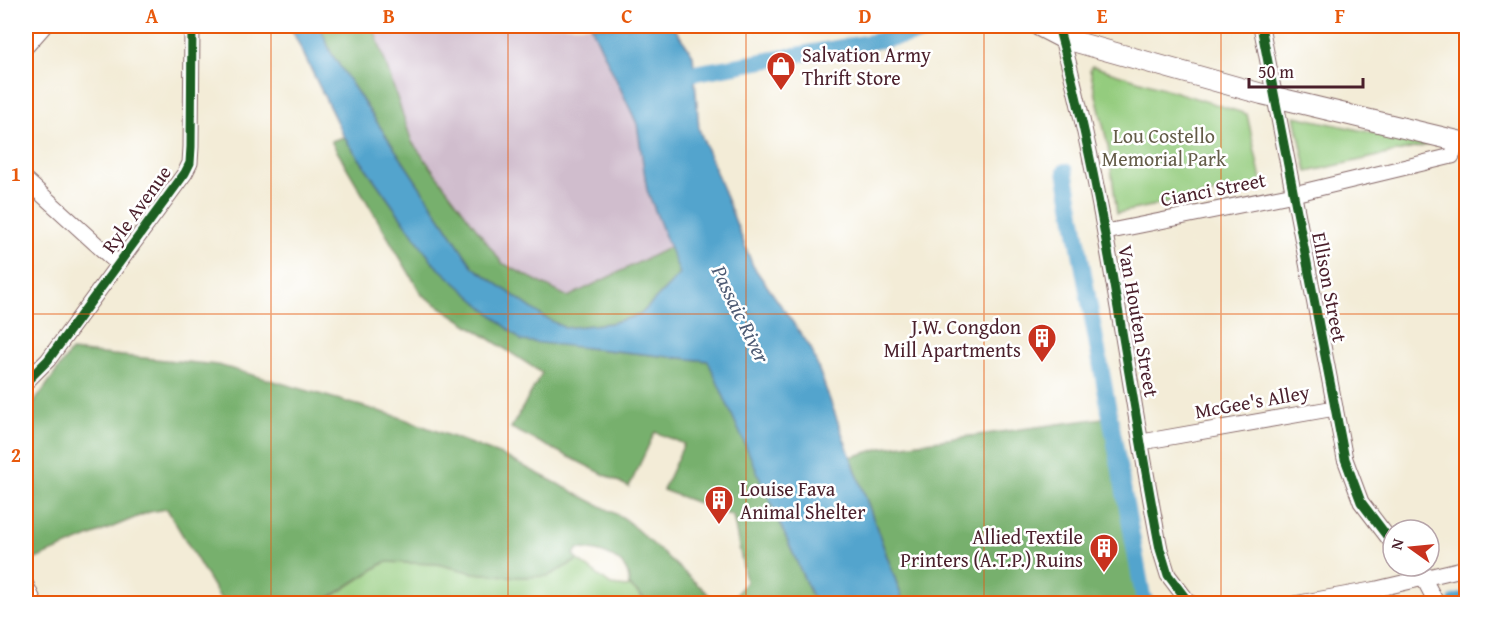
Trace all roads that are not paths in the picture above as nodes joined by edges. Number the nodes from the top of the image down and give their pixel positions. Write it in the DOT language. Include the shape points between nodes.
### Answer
graph roads {
  1 [pos="41,26"];
  2 [pos="192,26"];
  3 [pos="1039,26"];
  4 [pos="1261,26"];
  5 [pos="1060,32"];
  6 [pos="26,43"];
  7 [pos="1275,97"];
  8 [pos="1462,142"];
  9 [pos="26,180"];
  10 [pos="1294,194"];
  11 [pos="1106,232"];
  12 [pos="118,264"];
  13 [pos="26,382"];
  14 [pos="1335,408"];
  15 [pos="1142,442"];
  16 [pos="1381,528"];
  17 [pos="1467,568"];
  18 [pos="1441,574"];
  19 [pos="1422,578"];
  20 [pos="26,585"];
  21 [pos="35,603"];
  22 [pos="1190,603"];
  23 [pos="1294,603"];
  24 [pos="1437,603"];
  1 -- 6 [label="main road"];
  2 -- 12 [label="street, Ryle Avenue" via="190,163"];
  3 -- 5 [label="main road"];
  4 -- 7 [label="street, Ellison Street"];
  5 -- 7 [label="main road"];
  5 -- 11 [label="street, Van Houten Street" via="1082,112"];
  7 -- 8 [label="main road"];
  7 -- 10 [label="street, Ellison Street"];
  8 -- 10 [label="street, Cianci Street" via="1452,156"];
  9 -- 12 [label="street"];
  10 -- 11 [label="street, Cianci Street"];
  10 -- 14 [label="street, Ellison Street"];
  11 -- 15 [label="street, Van Houten Street"];
  12 -- 13 [label="street, Ryle Avenue" via="48,360"];
  14 -- 15 [label="street, McGee's Alley"];
  14 -- 16 [label="street, Ellison Street" via="1353,486"];
  15 -- 22 [label="street, Van Houten Street" via="1160,549 1168,574"];
  17 -- 18 [label="street"];
  19 -- 23 [label="street"];
  19 -- 24 [label="street"];
  20 -- 21 [label="street"];
}
